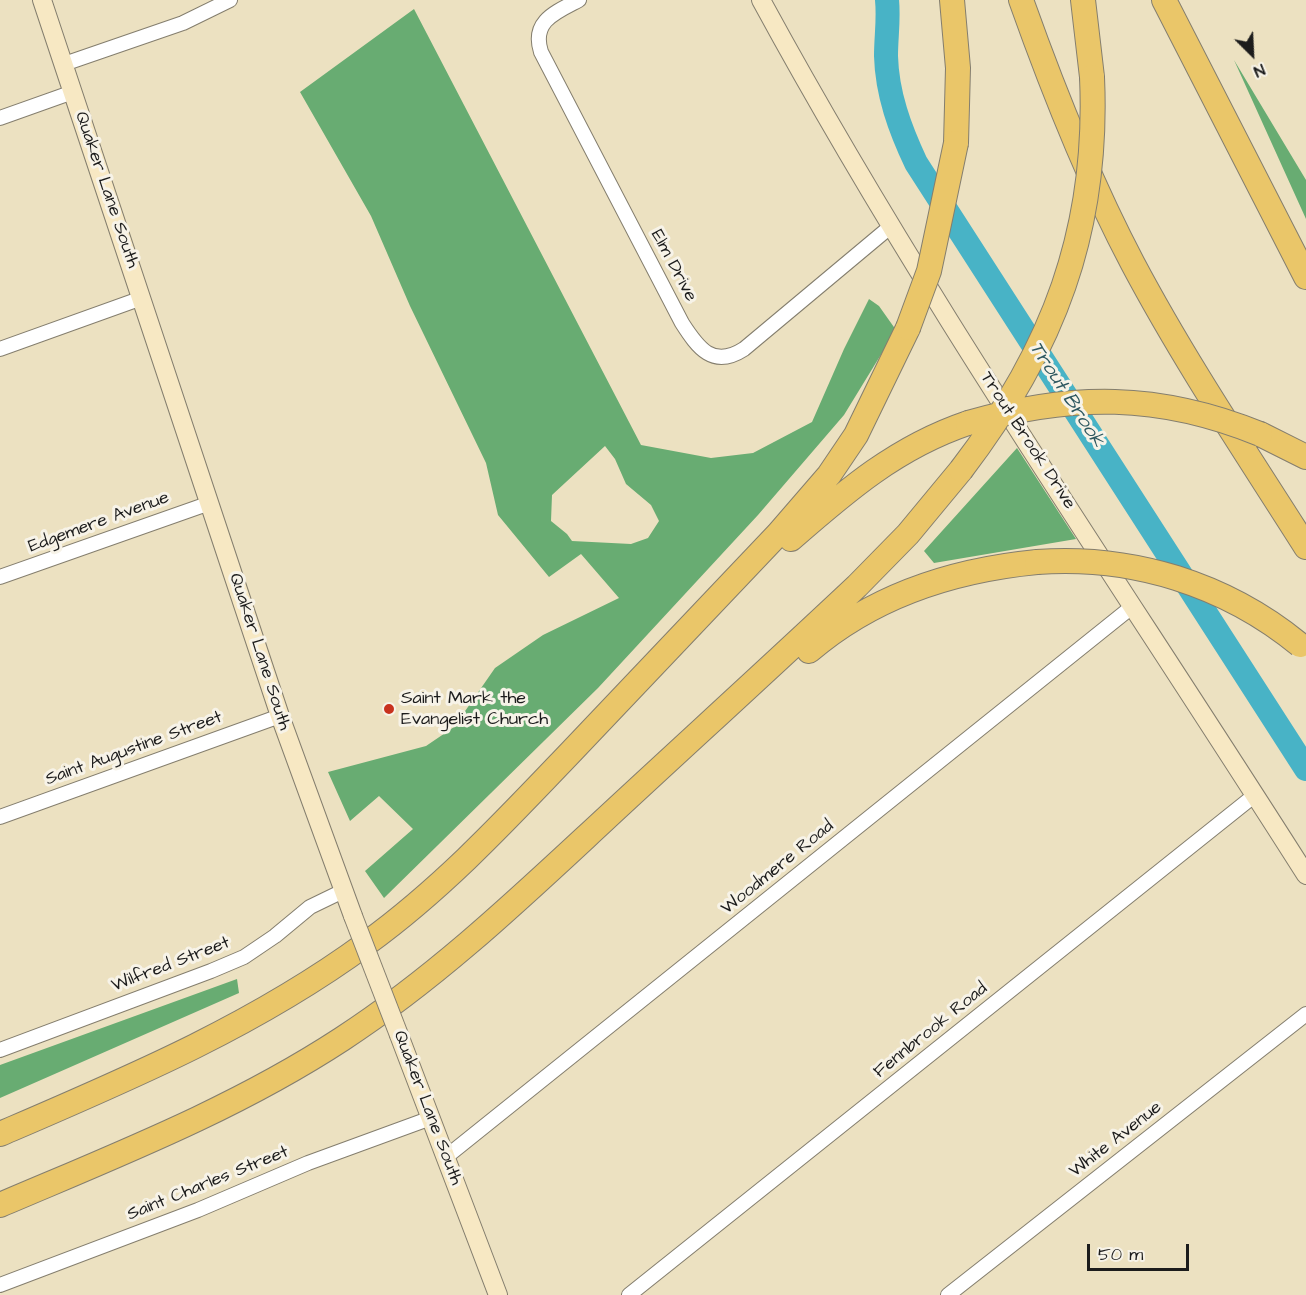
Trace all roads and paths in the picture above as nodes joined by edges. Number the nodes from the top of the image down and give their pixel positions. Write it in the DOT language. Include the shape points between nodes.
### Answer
graph roads {
  1 [pos="42,0"];
  2 [pos="230,0"];
  3 [pos="579,0"];
  4 [pos="761,0"];
  5 [pos="952,0"];
  6 [pos="1021,0"];
  7 [pos="1083,0"];
  8 [pos="1164,0"];
  9 [pos="64,64"];
  10 [pos="73,92"];
  11 [pos="0,118"];
  12 [pos="890,226"];
  13 [pos="1306,277"];
  14 [pos="142,298"];
  15 [pos="0,349"];
  16 [pos="1306,457"];
  17 [pos="210,503"];
  18 [pos="1306,547"];
  19 [pos="0,577"];
  20 [pos="1133,606"];
  21 [pos="708,608"];
  22 [pos="1303,647"];
  23 [pos="280,716"];
  24 [pos="708,724"];
  25 [pos="1255,795"];
  26 [pos="0,817"];
  27 [pos="1306,875"];
  28 [pos="343,891"];
  29 [pos="1306,1014"];
  30 [pos="0,1050"];
  31 [pos="431,1118"];
  32 [pos="0,1134"];
  33 [pos="446,1157"];
  34 [pos="0,1205"];
  35 [pos="0,1285"];
  36 [pos="498,1295"];
  37 [pos="629,1295"];
  38 [pos="948,1295"];
  1 -- 9 [label="main road, Quaker Lane South"];
  2 -- 9 [label="street" via="183,23"];
  3 -- 12 [label="street, Elm Drive" via="543,23 538,37 541,52 682,323 702,350 725,357 744,349"];
  4 -- 12 [label="main road, Trout Brook Drive"];
  5 -- 21 [label="highway, bridge" via="958,68 956,143 929,271 908,328 848,448 791,520"];
  6 -- 18 [label="highway" via="1072,134 1133,263 1188,362"];
  7 -- 24 [label="highway, bridge" via="1092,77 1093,133 1088,187 1062,293 1039,349 993,426 931,507 884,560"];
  8 -- 13 [label="highway"];
  9 -- 10 [label="main road, Quaker Lane South"];
  10 -- 11 [label="street"];
  10 -- 14 [label="main road, Quaker Lane South"];
  12 -- 20 [label="main road, Trout Brook Drive"];
  14 -- 15 [label="street"];
  14 -- 17 [label="main road, Quaker Lane South"];
  16 -- 21 [label="highway, bridge" via="1260,434 1186,410 1102,401 1034,406 968,423 909,448 865,476"];
  17 -- 19 [label="street, Edgemere Avenue"];
  17 -- 23 [label="main road, Quaker Lane South"];
  20 -- 25 [label="main road, Trout Brook Drive"];
  20 -- 33 [label="street, Woodmere Road"];
  21 -- 32 [label="highway" via="491,835 367,943 298,990 221,1034"];
  22 -- 24 [label="highway, bridge" via="1245,607 1170,575 1106,563 1037,562 958,575 879,604 834,630 762,690"];
  23 -- 26 [label="street, Saint Augustine Street"];
  23 -- 28 [label="main road, Quaker Lane South"];
  24 -- 34 [label="highway" via="470,943 370,1021 218,1110"];
  25 -- 27 [label="main road, Trout Brook Drive"];
  25 -- 37 [label="street, Fennbrook Road"];
  28 -- 30 [label="street, Wilfred Street" via="315,904 244,957"];
  28 -- 31 [label="main road, Quaker Lane South, bridge"];
  29 -- 38 [label="street, White Avenue"];
  31 -- 33 [label="main road, Quaker Lane South"];
  31 -- 35 [label="street, Saint Charles Street"];
  33 -- 36 [label="main road, Quaker Lane South"];
}
